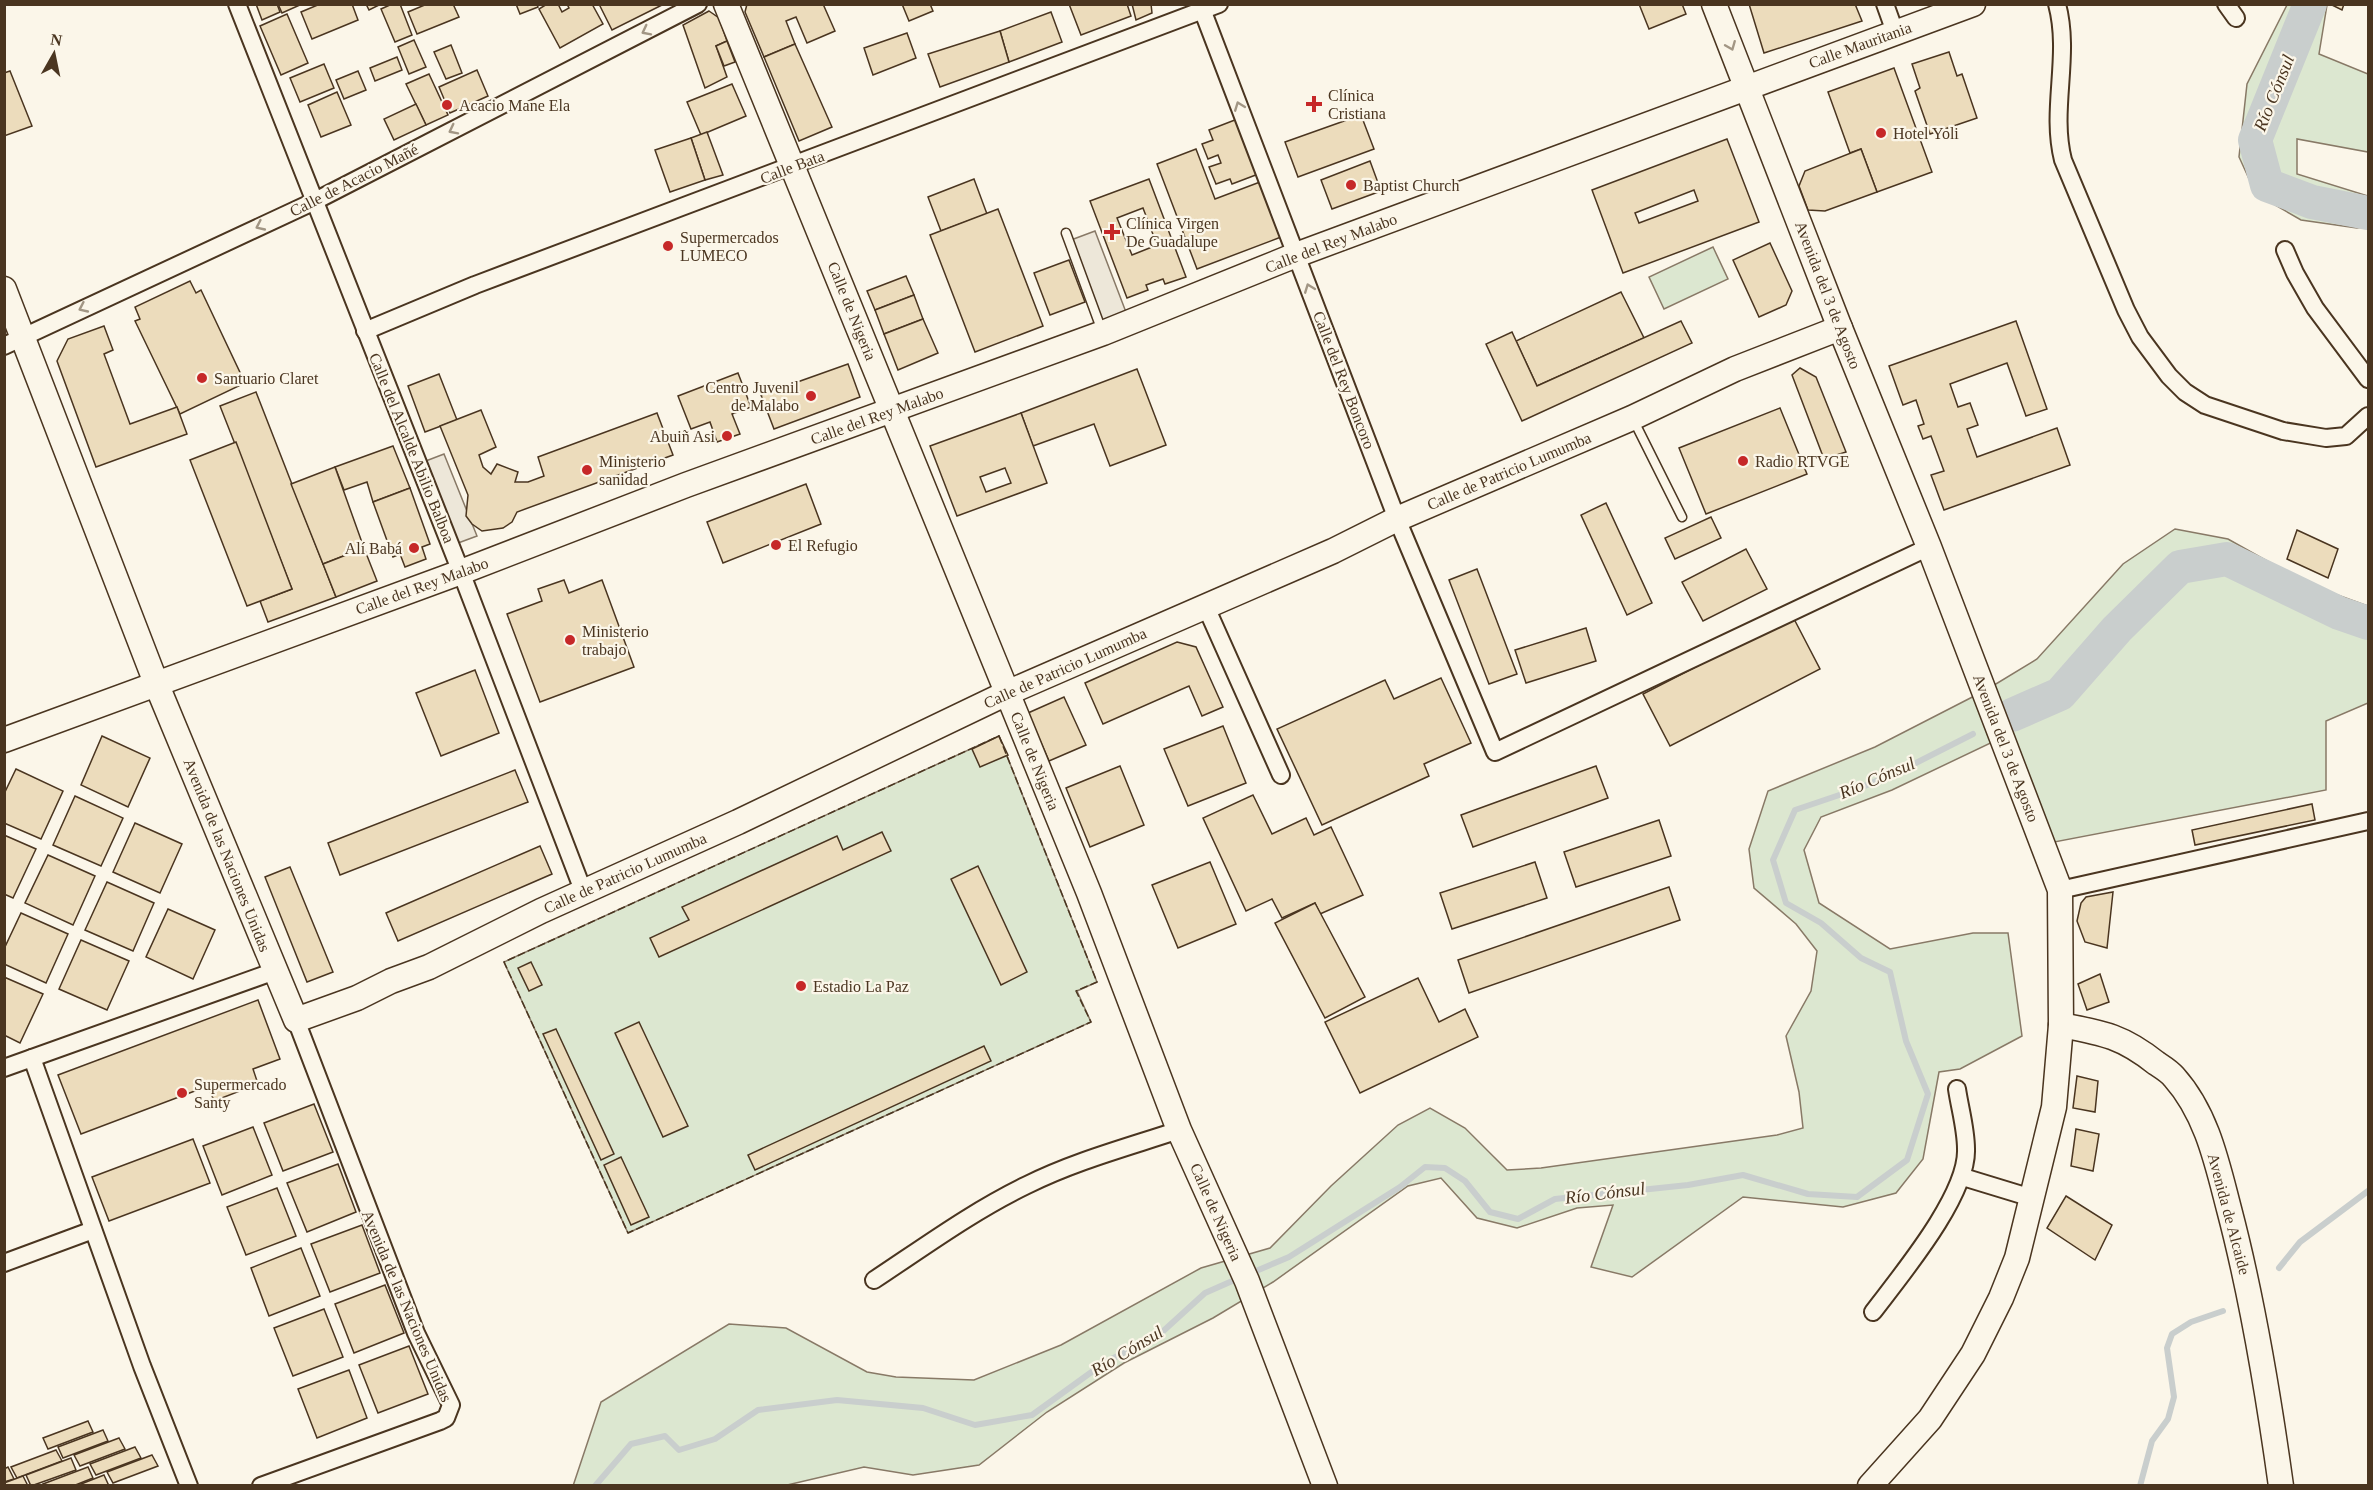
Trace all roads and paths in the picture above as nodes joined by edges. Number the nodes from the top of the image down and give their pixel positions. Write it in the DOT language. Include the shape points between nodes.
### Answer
graph roads {
  1 [pos="237,4"];
  2 [pos="698,4"];
  3 [pos="726,4"];
  4 [pos="1219,4"];
  5 [pos="1714,4"];
  6 [pos="1884,4"];
  7 [pos="1973,4"];
  8 [pos="2057,4"];
  9 [pos="1202,8"];
  10 [pos="1895,32"];
  11 [pos="1748,87"];
  12 [pos="793,166"];
  13 [pos="315,201"];
  14 [pos="1066,233"];
  15 [pos="2285,250"];
  16 [pos="1296,255"];
  17 [pos="4,289"];
  18 [pos="1840,328"];
  19 [pos="365,331"];
  20 [pos="1103,333"];
  21 [pos="14,340"];
  22 [pos="2368,379"];
  23 [pos="893,411"];
  24 [pos="2368,416"];
  25 [pos="1632,418"];
  26 [pos="1682,517"];
  27 [pos="1397,519"];
  28 [pos="1929,547"];
  29 [pos="461,572"];
  30 [pos="1206,607"];
  31 [pos="156,682"];
  32 [pos="1007,693"];
  33 [pos="4,740"];
  34 [pos="1281,775"];
  35 [pos="2368,822"];
  36 [pos="2060,890"];
  37 [pos="584,892"];
  38 [pos="275,971"];
  39 [pos="296,1020"];
  40 [pos="2061,1025"];
  41 [pos="32,1058"];
  42 [pos="4,1068"];
  43 [pos="1957,1089"];
  44 [pos="1179,1130"];
  45 [pos="1963,1177"];
  46 [pos="2032,1198"];
  47 [pos="93,1230"];
  48 [pos="4,1263"];
  49 [pos="874,1280"];
  50 [pos="1873,1312"];
  51 [pos="189,1485"];
  52 [pos="261,1485"];
  53 [pos="1325,1485"];
  54 [pos="1870,1485"];
  55 [pos="2282,1485"];
  1 -- 13 [label="street, Calle del Alcalde Abilio Balboa"];
  2 -- 13 [label="street, Calle de Acacio Mañé, one-way"];
  3 -- 12 [label="main road, Calle de Nigeria"];
  4 -- 9 [label="street, Calle Bata"];
  5 -- 11 [label="main road, Avenida del 3 de Agosto, one-way"];
  6 -- 10 [label="street"];
  7 -- 10 [label="main road, Calle Mauritania"];
  8 -- 24 [label="street" via="2062,42 2058,139 2063,160 2126,310 2169,376 2205,405 2283,431 2326,438 2346,436"];
  9 -- 12 [label="street, Calle Bata"];
  16 -- 9 [label="street, Calle del Rey Boncoro, one-way"];
  10 -- 11 [label="main road, Calle Mauritania"];
  11 -- 16 [label="main road, Calle del Rey Malabo"];
  11 -- 18 [label="main road, Avenida del 3 de Agosto"];
  12 -- 19 [label="street, Calle Bata" via="475,285"];
  12 -- 23 [label="main road, Calle de Nigeria"];
  13 -- 19 [label="street, Calle del Alcalde Abilio Balboa"];
  13 -- 21 [label="street, Calle de Acacio Mañé, one-way"];
  14 -- 20 [label="lane"];
  15 -- 22 [label="street" via="2315,308"];
  16 -- 20 [label="main road, Calle del Rey Malabo"];
  27 -- 16 [label="street, Calle del Rey Boncoro, one-way"];
  17 -- 21 [label="main road, Avenida de las Naciones Unidas"];
  18 -- 25 [label="main road, Calle de Patricio Lumumba" via="1735,369"];
  18 -- 28 [label="main road, Avenida del 3 de Agosto"];
  19 -- 29 [label="street, Calle del Alcalde Abilio Balboa"];
  20 -- 23 [label="main road, Calle del Rey Malabo"];
  21 -- 31 [label="main road, Avenida de las Naciones Unidas"];
  23 -- 29 [label="main road, Calle del Rey Malabo"];
  23 -- 32 [label="main road, Calle de Nigeria"];
  25 -- 26 [label="lane"];
  25 -- 27 [label="main road, Calle de Patricio Lumumba"];
  27 -- 28 [label="street, Calle del Rey Boncoro" via="1495,752"];
  27 -- 30 [label="main road, Calle de Patricio Lumumba"];
  28 -- 36 [label="main road, Avenida del 3 de Agosto"];
  29 -- 31 [label="main road, Calle del Rey Malabo"];
  29 -- 37 [label="street, Calle del Alcalde Abilio Balboa"];
  30 -- 32 [label="main road, Calle de Patricio Lumumba"];
  30 -- 34 [label="street"];
  31 -- 33 [label="main road, Calle del Rey Malabo"];
  31 -- 38 [label="main road, Avenida de las Naciones Unidas"];
  32 -- 37 [label="main road, Calle de Patricio Lumumba"];
  32 -- 44 [label="main road, Calle de Nigeria" via="1089,893"];
  35 -- 36 [label="street"];
  36 -- 40 [label="main road, Avenida del 3 de Agosto"];
  37 -- 39 [label="main road, Calle de Patricio Lumumba" via="429,967"];
  38 -- 39 [label="main road, Avenida de las Naciones Unidas"];
  38 -- 41 [label="street"];
  39 -- 52 [label="street, Avenida de las Naciones Unidas" via="412,1322 451,1405 447,1418"];
  40 -- 46 [label="main road, Avenida del 3 de Agosto" via="2054,1107"];
  40 -- 55 [label="main road, Avenida de Alcaide" via="2100,1032 2133,1044 2173,1075 2193,1101 2206,1128 2247,1278"];
  41 -- 42 [label="street"];
  41 -- 47 [label="street"];
  43 -- 45 [label="street" via="1966,1150"];
  44 -- 49 [label="street" via="1072,1165 1028,1184"];
  44 -- 53 [label="main road, Calle de Nigeria" via="1247,1281"];
  45 -- 46 [label="street"];
  45 -- 50 [label="street" via="1930,1236"];
  46 -- 54 [label="main road, Avenida del 3 de Agosto" via="2017,1258 1973,1354 1930,1419"];
  47 -- 48 [label="street"];
  47 -- 51 [label="street"];
}
